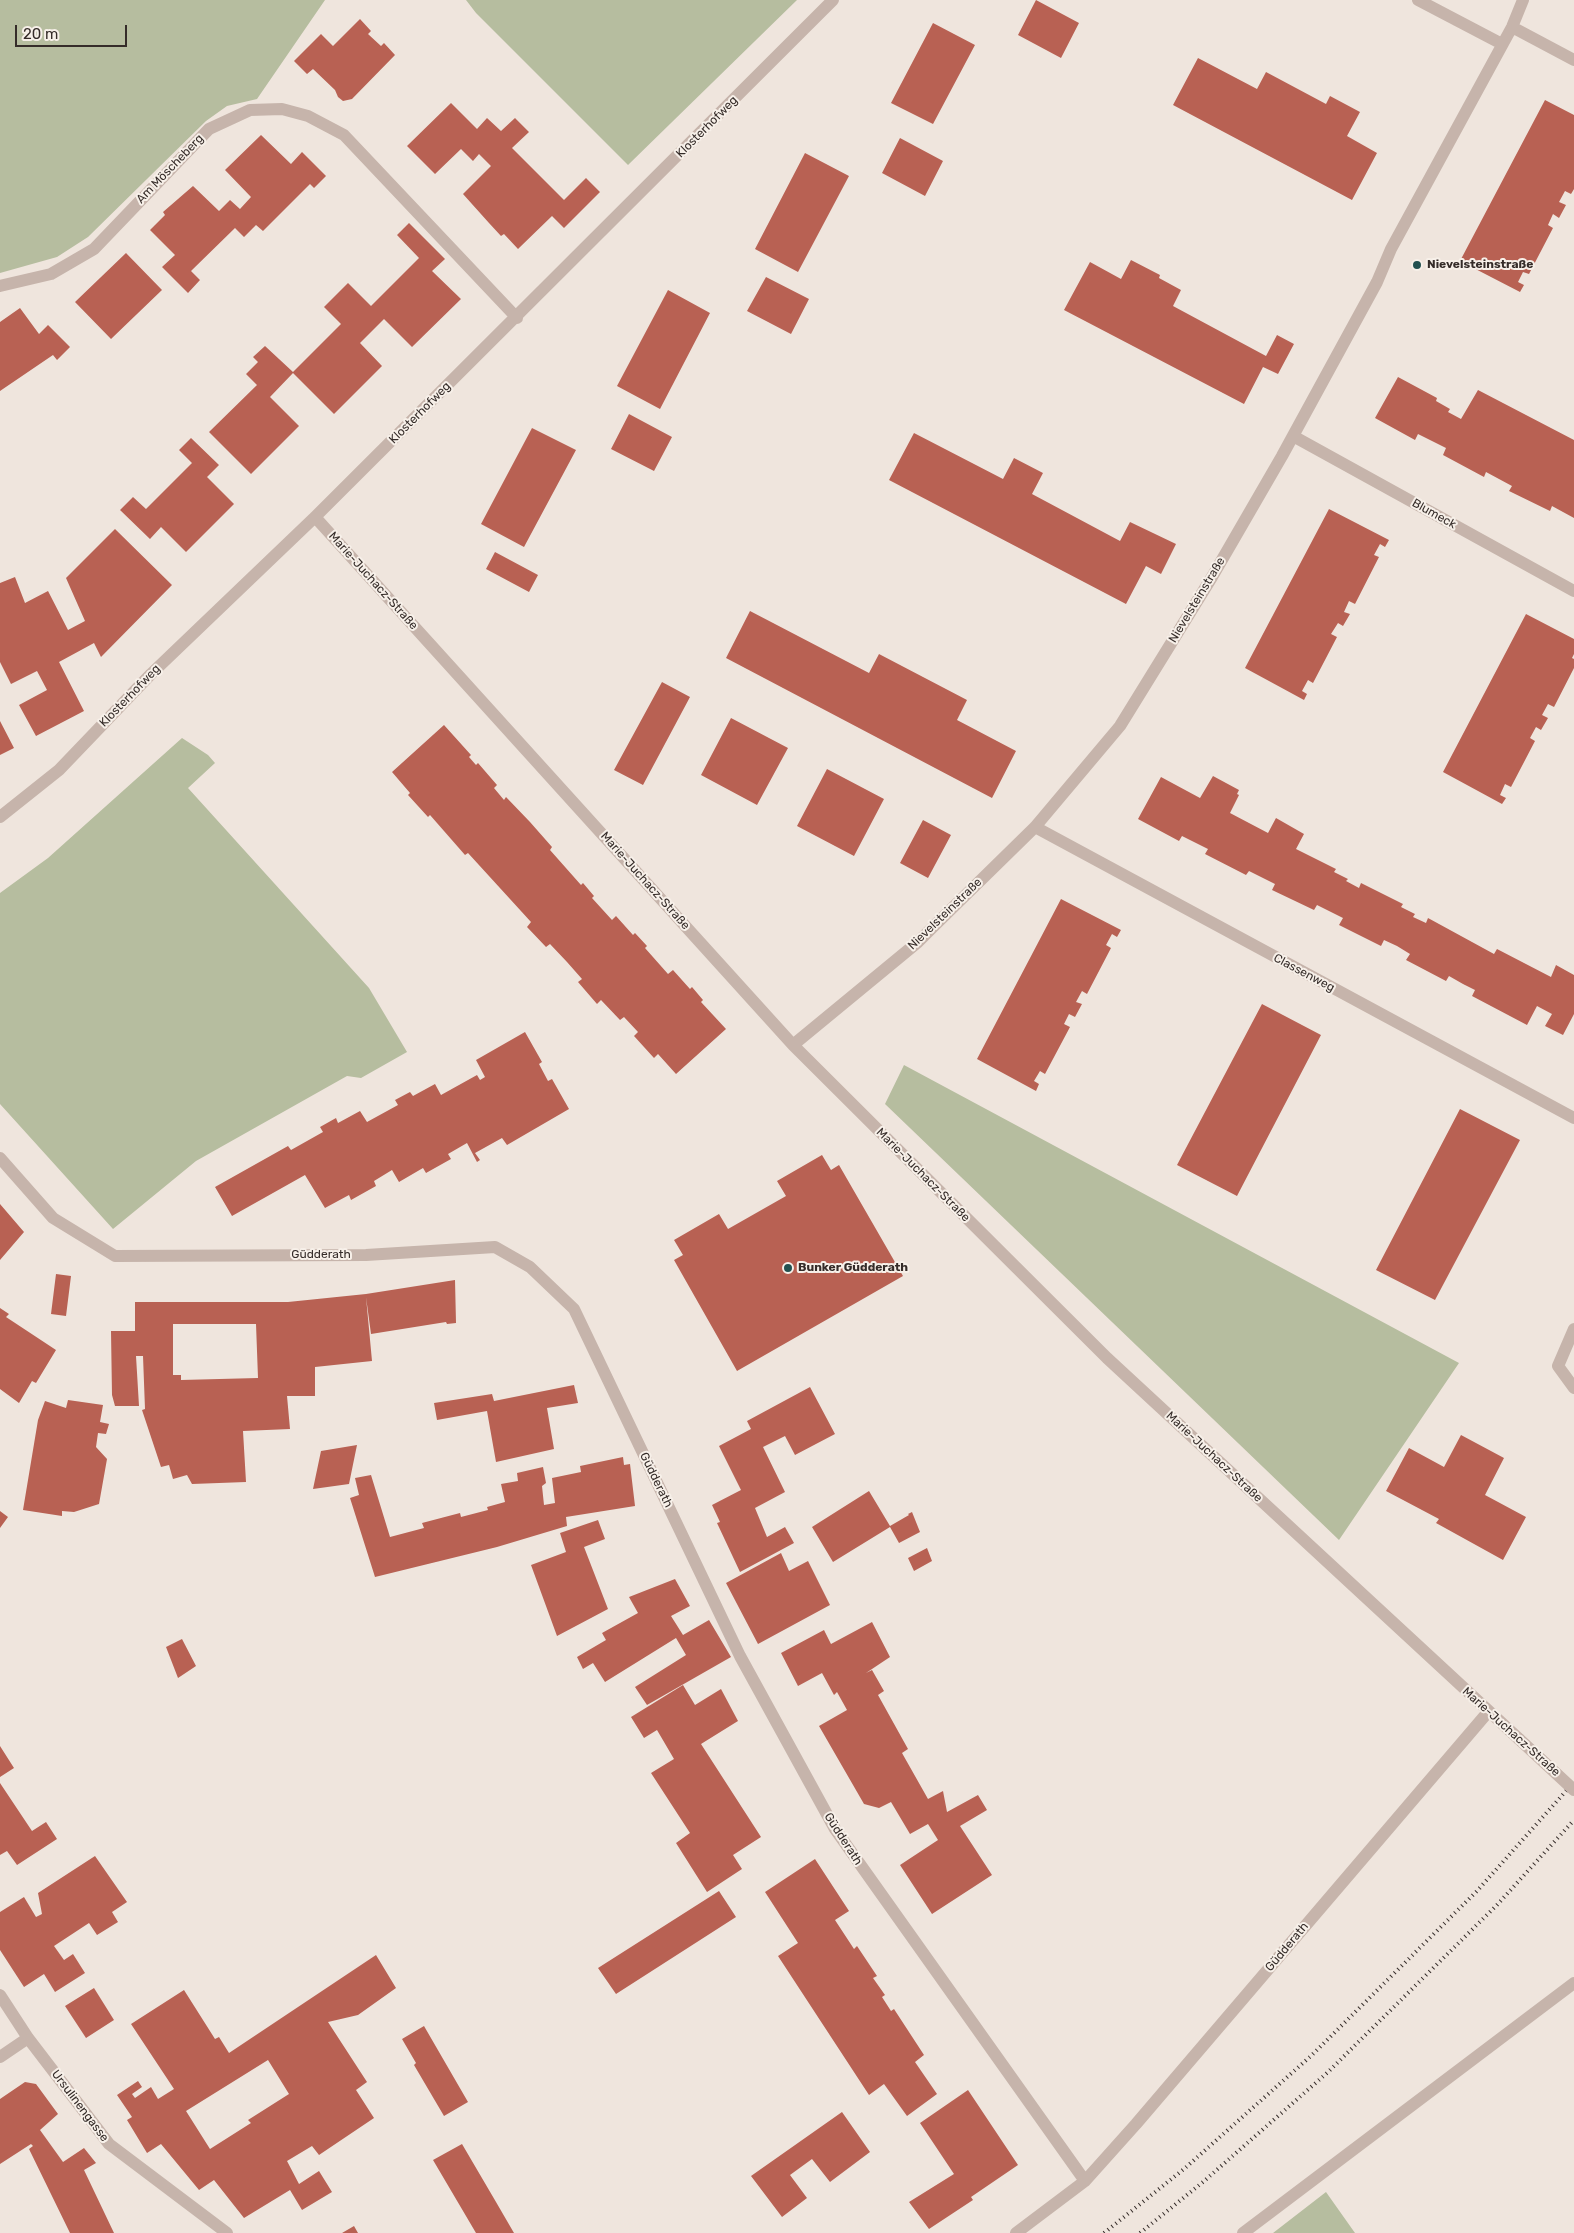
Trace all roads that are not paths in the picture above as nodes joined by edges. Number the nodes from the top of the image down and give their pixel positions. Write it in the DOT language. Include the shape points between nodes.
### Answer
graph roads {
  1 [pos="833,0"];
  2 [pos="1418,0"];
  3 [pos="1523,0"];
  4 [pos="1512,27"];
  5 [pos="1502,44"];
  6 [pos="1574,60"];
  7 [pos="0,286"];
  8 [pos="517,318"];
  9 [pos="1293,436"];
  10 [pos="315,517"];
  11 [pos="1574,591"];
  12 [pos="0,817"];
  13 [pos="1035,827"];
  14 [pos="793,1045"];
  15 [pos="1574,1118"];
  16 [pos="0,1158"];
  17 [pos="1574,1329"];
  18 [pos="1574,1388"];
  19 [pos="1488,1712"];
  20 [pos="1574,1790"];
  21 [pos="1574,1983"];
  22 [pos="0,1995"];
  23 [pos="28,2038"];
  24 [pos="0,2057"];
  25 [pos="1085,2181"];
  26 [pos="227,2233"];
  27 [pos="1016,2233"];
  28 [pos="1243,2233"];
  1 -- 8 [label="street, Klosterhofweg"];
  2 -- 5 [label="street"];
  3 -- 4 [label="street, Nievelsteinstraße"];
  4 -- 5 [label="street, Nievelsteinstraße"];
  4 -- 6 [label="street"];
  5 -- 9 [label="street, Nievelsteinstraße"];
  7 -- 8 [label="street, Am Möscheberg" via="51,274 94,249 209,129 250,110 282,109 308,116 344,135"];
  8 -- 10 [label="street, Klosterhofweg"];
  9 -- 11 [label="street, Blumeck"];
  9 -- 13 [label="street, Nievelsteinstraße" via="1212,577 1120,726"];
  10 -- 12 [label="street, Klosterhofweg" via="151,674 59,770"];
  10 -- 14 [label="street, Marie-Juchacz-Straße"];
  13 -- 14 [label="street, Nievelsteinstraße" via="918,942"];
  13 -- 15 [label="street, Classenweg"];
  14 -- 19 [label="street, Marie-Juchacz-Straße" via="1107,1358"];
  16 -- 25 [label="street, Güdderath" via="53,1218 115,1256 366,1255 495,1248 537,1273 574,1309 740,1656 835,1829"];
  17 -- 18 [label="street" via="1558,1366"];
  19 -- 20 [label="street, Marie-Juchacz-Straße, bridge"];
  19 -- 25 [label="street, Güdderath"];
  21 -- 28 [label="street"];
  22 -- 23 [label="street, Ursulinengasse"];
  23 -- 24 [label="street"];
  23 -- 26 [label="street, Ursulinengasse" via="109,2144"];
  25 -- 27 [label="street, Güdderath"];
}
